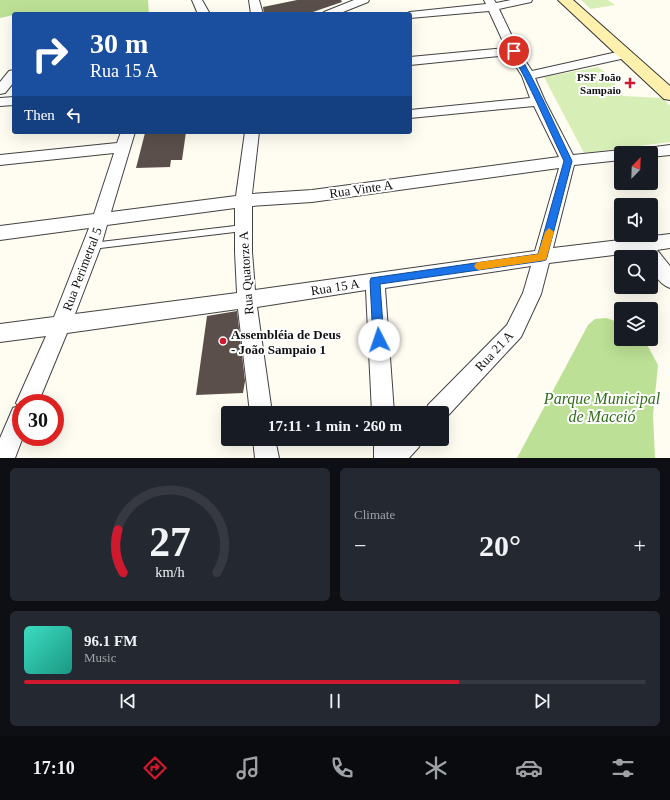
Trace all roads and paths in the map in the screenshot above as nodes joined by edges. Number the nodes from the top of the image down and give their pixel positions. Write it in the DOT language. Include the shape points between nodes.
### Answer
graph roads {
  1 [pos="197,0"];
  2 [pos="254,0"];
  3 [pos="364,0"];
  4 [pos="527,0"];
  5 [pos="565,0"];
  6 [pos="491,4"];
  7 [pos="203,12"];
  8 [pos="257,12"];
  9 [pos="333,12"];
  10 [pos="412,15"];
  11 [pos="514,51"];
  12 [pos="626,54"];
  13 [pos="412,61"];
  14 [pos="12,76"];
  15 [pos="528,76"];
  16 [pos="0,90"];
  17 [pos="670,95"];
  18 [pos="12,101"];
  19 [pos="538,101"];
  20 [pos="0,102"];
  21 [pos="412,114"];
  22 [pos="252,134"];
  23 [pos="126,139"];
  24 [pos="670,150"];
  25 [pos="658,151"];
  26 [pos="614,156"];
  27 [pos="0,160"];
  28 [pos="568,161"];
  29 [pos="244,201"];
  30 [pos="100,219"];
  31 [pos="243,228"];
  32 [pos="0,233"];
  33 [pos="670,241"];
  34 [pos="643,245"];
  35 [pos="92,246"];
  36 [pos="542,257"];
  37 [pos="670,280"];
  38 [pos="375,281"];
  39 [pos="246,300"];
  40 [pos="61,324"];
  41 [pos="0,333"];
  42 [pos="31,394"];
  43 [pos="260,406"];
  44 [pos="383,406"];
  45 [pos="443,406"];
  46 [pos="12,437"];
  47 [pos="265,446"];
  48 [pos="385,446"];
  49 [pos="404,446"];
  50 [pos="3,458"];
  51 [pos="267,458"];
  52 [pos="386,458"];
  53 [pos="393,458"];
  1 -- 7 [label="street"];
  2 -- 8 [label="street"];
  3 -- 9 [label="street"];
  4 -- 6 [label="street"];
  5 -- 12 [label="street"];
  6 -- 10 [label="street"];
  6 -- 11 [label="street"];
  11 -- 13 [label="street"];
  11 -- 15 [label="street"];
  12 -- 15 [label="street"];
  12 -- 17 [label="street"];
  14 -- 16 [label="street"];
  15 -- 19 [label="street"];
  18 -- 20 [label="street"];
  19 -- 21 [label="street"];
  19 -- 28 [label="street"];
  22 -- 29 [label="street, Rua Quatorze A"];
  23 -- 27 [label="street"];
  23 -- 30 [label="street, Rua Perimetral 5"];
  24 -- 25 [label="street"];
  26 -- 28 [label="street, Rua Vinte A"];
  28 -- 29 [label="street, Rua Vinte A" via="312,196"];
  28 -- 36 [label="street, Rua 21 A"];
  29 -- 30 [label="street, Rua Vinte A"];
  29 -- 31 [label="street, Rua Quatorze A"];
  30 -- 32 [label="street, Rua Vinte A"];
  30 -- 35 [label="street, Rua Perimetral 5"];
  31 -- 35 [label="lane"];
  31 -- 39 [label="street, Rua Quatorze A"];
  33 -- 34 [label="street, Rua 15 A"];
  34 -- 36 [label="street, Rua 15 A"];
  34 -- 37 [label="street"];
  35 -- 40 [label="street, Rua Perimetral 5"];
  36 -- 38 [label="street, Rua 15 A"];
  36 -- 45 [label="street, Rua 21 A" via="532,294 514,331"];
  38 -- 39 [label="street, Rua 15 A"];
  38 -- 44 [label="street"];
  39 -- 40 [label="street, Rua 15 A"];
  39 -- 43 [label="street, Rua Quatorze A"];
  40 -- 41 [label="street, Rua 15 A"];
  40 -- 42 [label="street, Rua Perimetral 5"];
  46 -- 50 [label="street"];
  47 -- 51 [label="street"];
  48 -- 52 [label="street"];
  49 -- 53 [label="street"];
}
